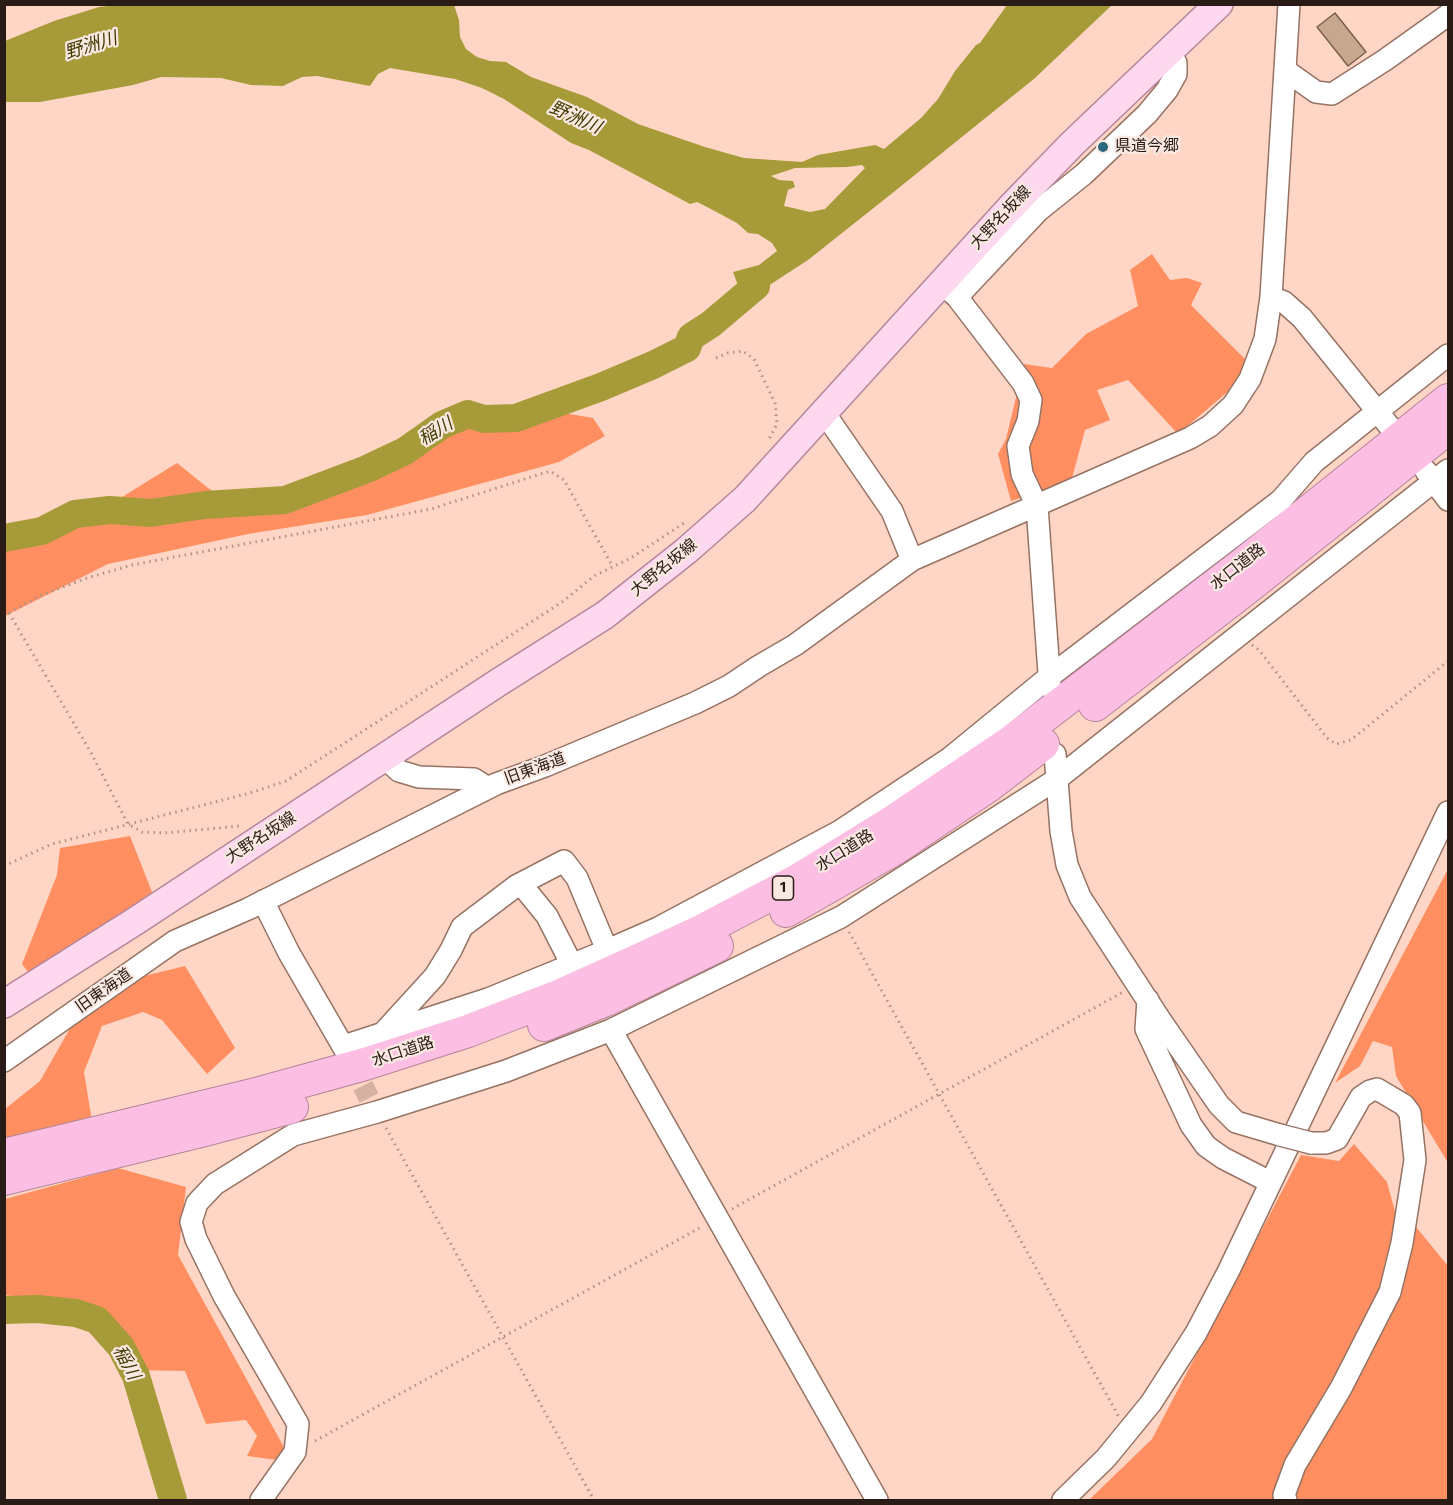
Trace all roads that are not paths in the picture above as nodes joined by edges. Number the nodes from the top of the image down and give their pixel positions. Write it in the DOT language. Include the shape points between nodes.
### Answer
graph roads {
  1 [pos="1219,4"];
  2 [pos="1288,4"];
  3 [pos="1449,15"];
  4 [pos="1285,70"];
  5 [pos="949,290"];
  6 [pos="1271,297"];
  7 [pos="1449,355"];
  8 [pos="1449,400"];
  9 [pos="824,411"];
  10 [pos="1377,412"];
  11 [pos="1449,428"];
  12 [pos="1394,432"];
  13 [pos="1436,474"];
  14 [pos="1449,500"];
  15 [pos="1037,506"];
  16 [pos="912,560"];
  17 [pos="1049,686"];
  18 [pos="1055,754"];
  19 [pos="385,758"];
  20 [pos="1056,779"];
  21 [pos="488,788"];
  22 [pos="1449,812"];
  23 [pos="521,884"];
  24 [pos="263,902"];
  25 [pos="607,950"];
  26 [pos="572,965"];
  27 [pos="1143,992"];
  28 [pos="4,1004"];
  29 [pos="611,1030"];
  30 [pos="383,1034"];
  31 [pos="4,1060"];
  32 [pos="4,1155"];
  33 [pos="4,1179"];
  34 [pos="1270,1182"];
  35 [pos="261,1500"];
  36 [pos="877,1500"];
  37 [pos="1063,1500"];
  38 [pos="1286,1500"];
  1 -- 5 [label="main road, 大野名坂線" via="1073,143"];
  2 -- 4 [label="street, 旧東海道"];
  3 -- 4 [label="street" via="1332,94 1316,92"];
  4 -- 6 [label="street, 旧東海道"];
  5 -- 9 [label="main road, 大野名坂線"];
  5 -- 15 [label="street" via="1023,382 1031,400 1018,446 1022,474"];
  6 -- 10 [label="street" via="1284,302 1302,318"];
  6 -- 15 [label="street, 旧東海道" via="1266,339 1258,362 1233,405 1210,426"];
  7 -- 10 [label="street"];
  8 -- 32 [label="highway, 水口道路 / 1" via="1012,741 889,824 777,891 636,961 468,1031 260,1093"];
  9 -- 16 [label="street" via="892,511"];
  9 -- 19 [label="main road, 大野名坂線" via="745,498 686,551 605,615"];
  10 -- 12 [label="street"];
  10 -- 17 [label="street" via="1314,462 1281,500"];
  11 -- 33 [label="highway, 水口道路 / 1" via="987,787 896,848 769,920 606,1000 470,1053 331,1096"];
  13 -- 14 [label="street"];
  13 -- 20 [label="street" via="1239,636"];
  15 -- 16 [label="street, 旧東海道"];
  15 -- 17 [label="street"];
  16 -- 21 [label="street, 旧東海道" via="795,645 729,686 658,720"];
  17 -- 25 [label="street" via="840,831 658,928"];
  18 -- 20 [label="street"];
  19 -- 21 [label="street" via="399,771 419,777 474,779"];
  19 -- 28 [label="main road, 大野名坂線"];
  20 -- 27 [label="street" via="1067,865 1080,897"];
  20 -- 29 [label="street" via="841,917"];
  21 -- 24 [label="street, 旧東海道"];
  22 -- 34 [label="street"];
  23 -- 25 [label="street" via="564,861 577,878"];
  23 -- 26 [label="street" via="547,916"];
  23 -- 30 [label="street" via="462,927 435,976"];
  24 -- 30 [label="street" via="346,1051"];
  24 -- 31 [label="street, 旧東海道" via="175,941"];
  25 -- 26 [label="street"];
  26 -- 30 [label="street" via="488,999"];
  27 -- 34 [label="street" via="1146,1029 1191,1125 1206,1146"];
  27 -- 38 [label="street, bridge" via="1219,1105 1236,1122 1280,1136 1326,1143 1337,1140 1361,1097 1377,1089 1410,1113 1415,1160 1390,1293 1295,1466 1284,1495"];
  29 -- 35 [label="street" via="506,1071 373,1105 293,1135 215,1184 197,1203 191,1222 196,1239 297,1424 296,1452"];
  29 -- 36 [label="street"];
  34 -- 37 [label="street" via="1196,1333 1151,1404 1106,1458"];
}
